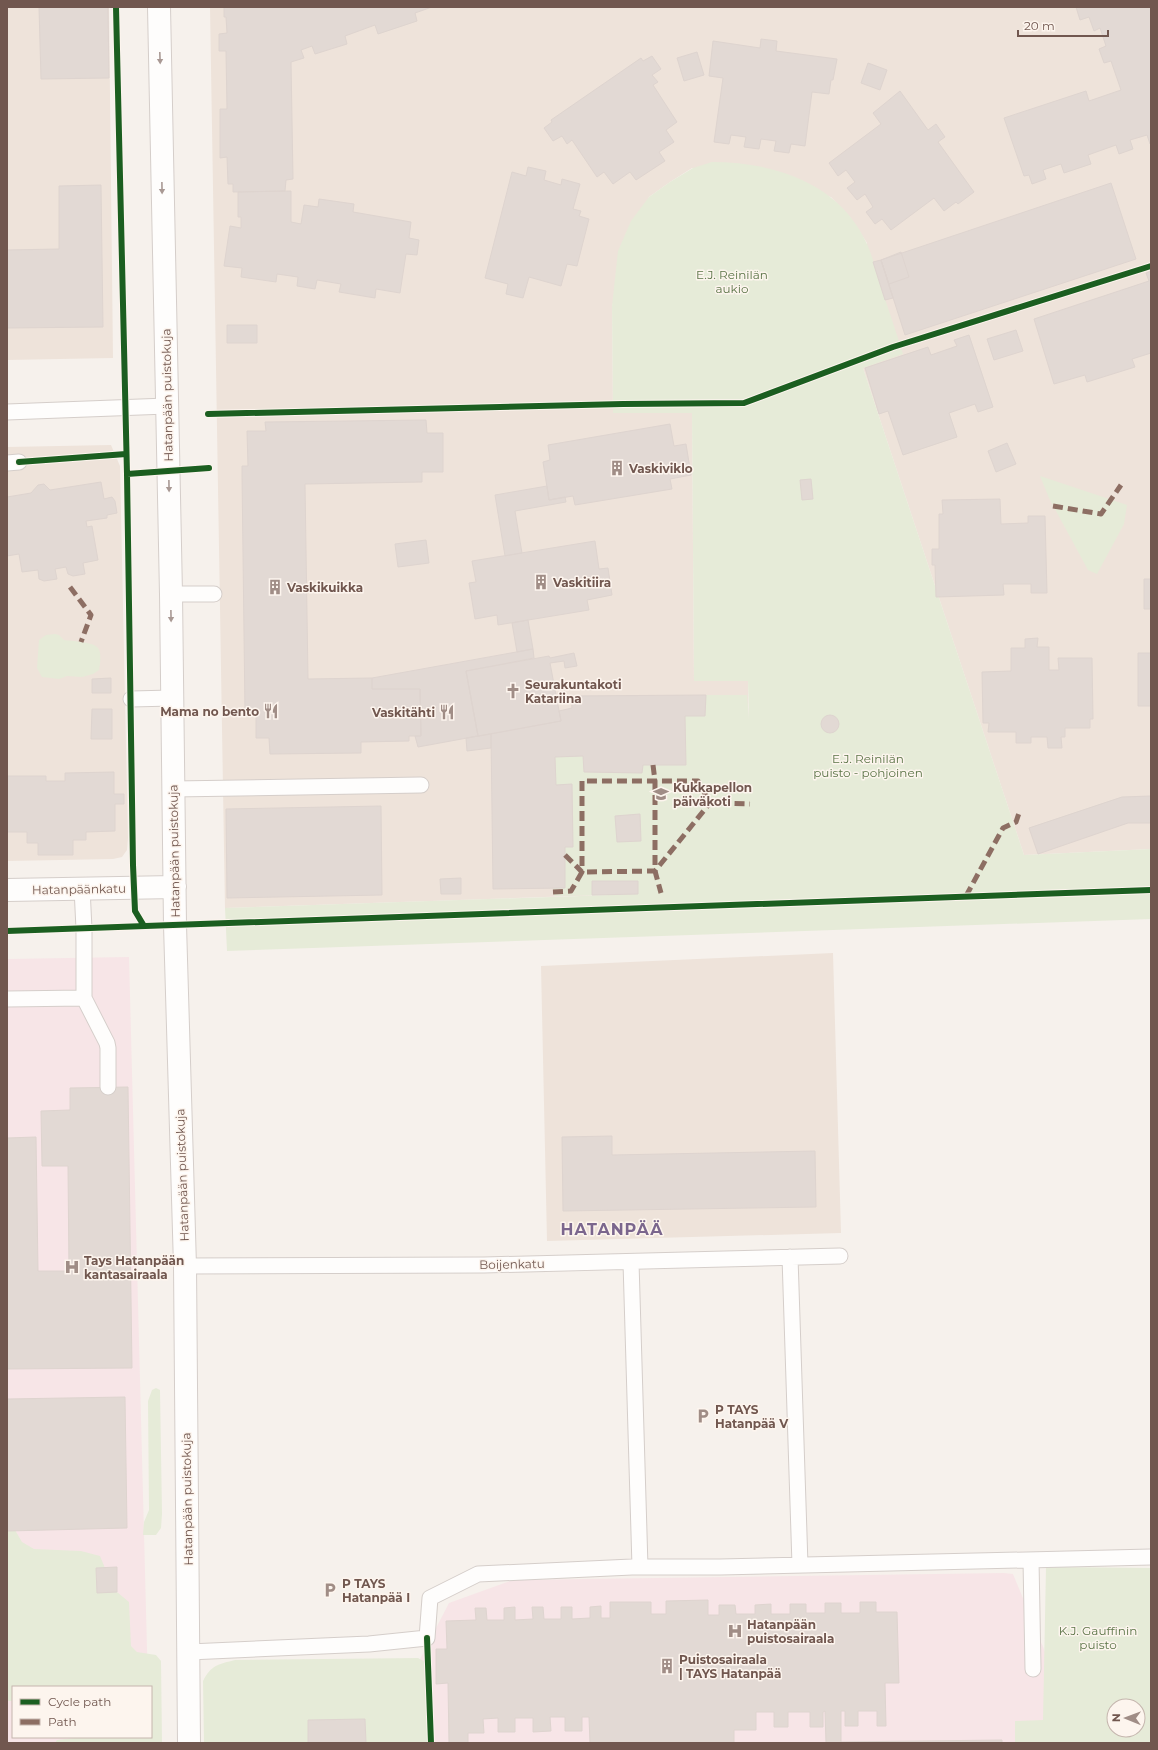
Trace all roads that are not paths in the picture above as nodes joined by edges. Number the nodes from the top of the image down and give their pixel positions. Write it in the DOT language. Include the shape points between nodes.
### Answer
graph roads {
  1 [pos="159,13"];
  2 [pos="167,406"];
  3 [pos="7,412"];
  4 [pos="171,594"];
  5 [pos="214,594"];
  6 [pos="172,698"];
  7 [pos="131,699"];
  8 [pos="421,785"];
  9 [pos="173,788"];
  10 [pos="175,887"];
  11 [pos="82,888"];
  12 [pos="7,890"];
  13 [pos="84,998"];
  14 [pos="7,999"];
  15 [pos="108,1087"];
  16 [pos="840,1256"];
  17 [pos="790,1257"];
  18 [pos="631,1262"];
  19 [pos="185,1266"];
  20 [pos="1151,1557"];
  21 [pos="1032,1560"];
  22 [pos="800,1565"];
  23 [pos="640,1567"];
  24 [pos="189,1652"];
  25 [pos="1033,1669"];
  26 [pos="190,1743"];
  1 -- 2 [label="street, Hatanpään puistokuja, one-way"];
  2 -- 3 [label="lane"];
  2 -- 4 [label="street, Hatanpään puistokuja, one-way"];
  4 -- 5 [label="lane"];
  4 -- 6 [label="street, Hatanpään puistokuja, one-way"];
  6 -- 7 [label="lane"];
  6 -- 9 [label="street, Hatanpään puistokuja"];
  8 -- 9 [label="lane"];
  9 -- 10 [label="street, Hatanpään puistokuja"];
  10 -- 11 [label="street, Hatanpäänkatu"];
  10 -- 19 [label="street, Hatanpään puistokuja"];
  11 -- 12 [label="street, Hatanpäänkatu"];
  11 -- 13 [label="lane"];
  13 -- 14 [label="lane"];
  13 -- 15 [label="lane" via="107,1043"];
  16 -- 17 [label="lane, Boijenkatu"];
  17 -- 18 [label="lane, Boijenkatu"];
  17 -- 22 [label="lane"];
  18 -- 19 [label="lane, Boijenkatu"];
  18 -- 23 [label="lane"];
  19 -- 24 [label="street, Hatanpään puistokuja"];
  20 -- 21 [label="lane"];
  21 -- 22 [label="lane"];
  21 -- 25 [label="lane"];
  22 -- 23 [label="lane"];
  23 -- 24 [label="lane" via="478,1574 430,1598 427,1638 369,1644"];
  24 -- 26 [label="street, Hatanpään puistokuja"];
}
